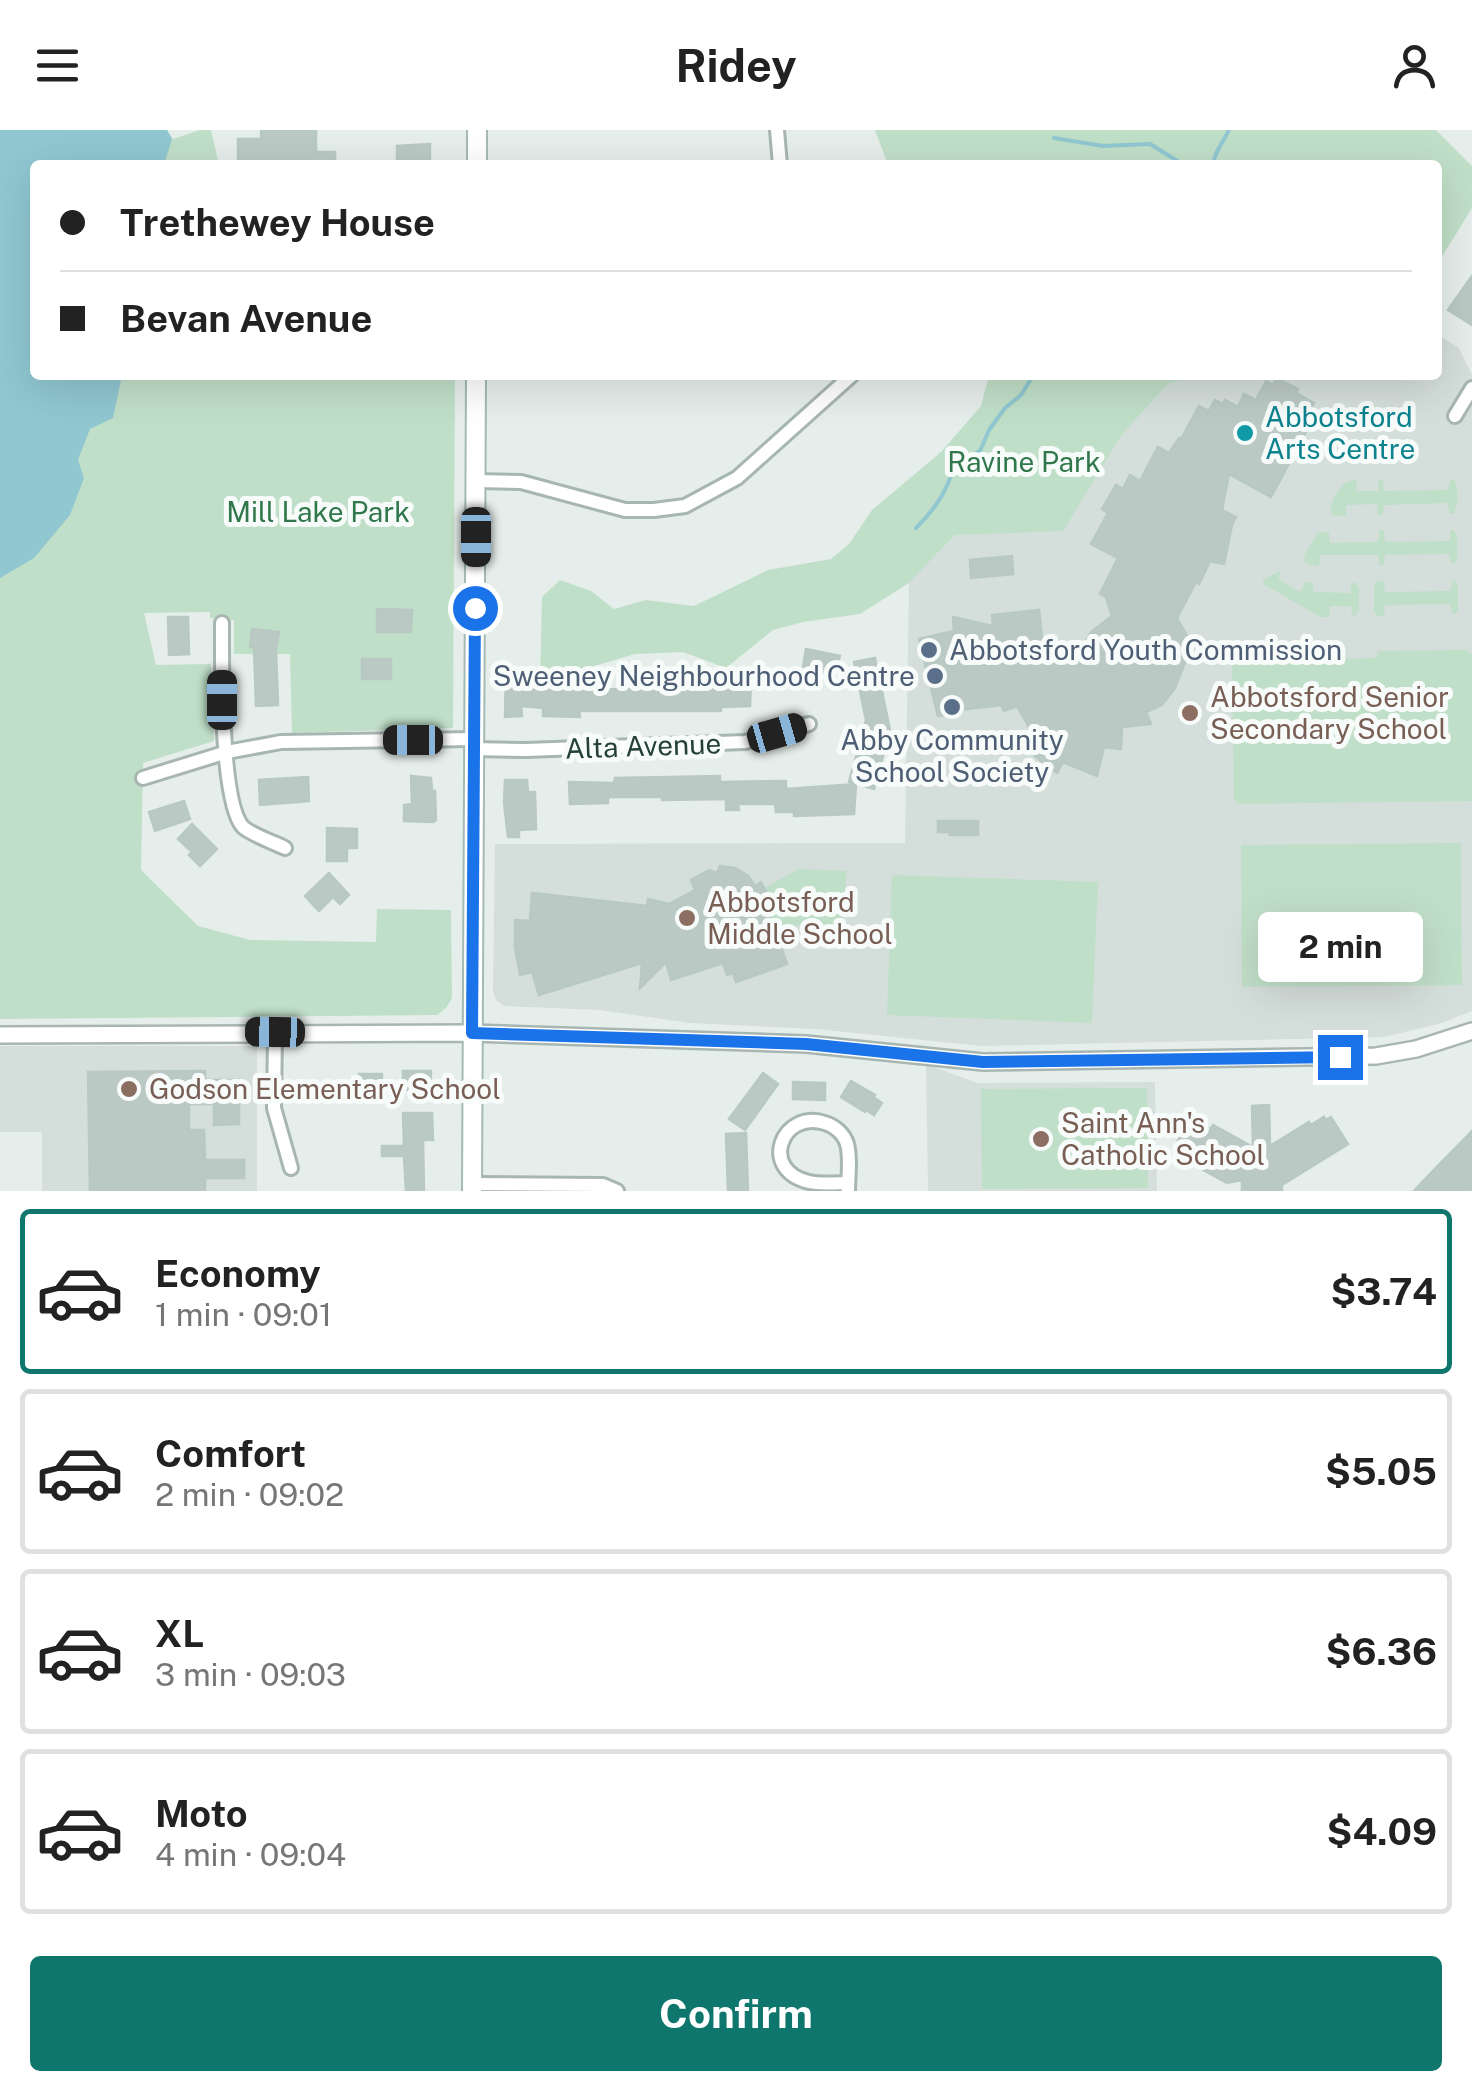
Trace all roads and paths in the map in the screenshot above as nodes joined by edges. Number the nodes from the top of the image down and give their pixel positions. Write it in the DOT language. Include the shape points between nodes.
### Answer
graph roads {
  1 [pos="477,130"];
  2 [pos="777,130"];
  3 [pos="477,160"];
  4 [pos="780,160"];
  5 [pos="476,380"];
  6 [pos="846,380"];
  7 [pos="1472,388"];
  8 [pos="1455,416"];
  9 [pos="476,481"];
  10 [pos="222,623"];
  11 [pos="809,724"];
  12 [pos="474,744"];
  13 [pos="227,752"];
  14 [pos="143,778"];
  15 [pos="285,848"];
  16 [pos="1472,1031"];
  17 [pos="275,1032"];
  18 [pos="472,1033"];
  19 [pos="0,1035"];
  20 [pos="291,1168"];
  21 [pos="848,1187"];
  22 [pos="472,1188"];
  23 [pos="617,1191"];
  1 -- 3 [label="main road"];
  2 -- 4 [label="street"];
  5 -- 9 [label="main road"];
  6 -- 9 [label="street" via="737,478 686,506 625,510 521,482"];
  7 -- 8 [label="street"];
  9 -- 12 [label="main road"];
  10 -- 13 [label="street"];
  11 -- 12 [label="street, Alta Avenue" via="745,742 526,750"];
  12 -- 13 [label="street, Alta Avenue" via="280,742"];
  12 -- 18 [label="main road"];
  13 -- 14 [label="street, Alta Avenue"];
  13 -- 15 [label="street" via="231,802 243,828"];
  16 -- 18 [label="street" via="1376,1056 983,1062 806,1044"];
  17 -- 18 [label="street"];
  17 -- 19 [label="street"];
  17 -- 20 [label="street" via="274,1108"];
  18 -- 22 [label="main road"];
  21 -- 21 [label="street" via="847,1144 836,1128 804,1122 787,1133 780,1152 787,1172"];
  22 -- 23 [label="street" via="603,1185"];
}
